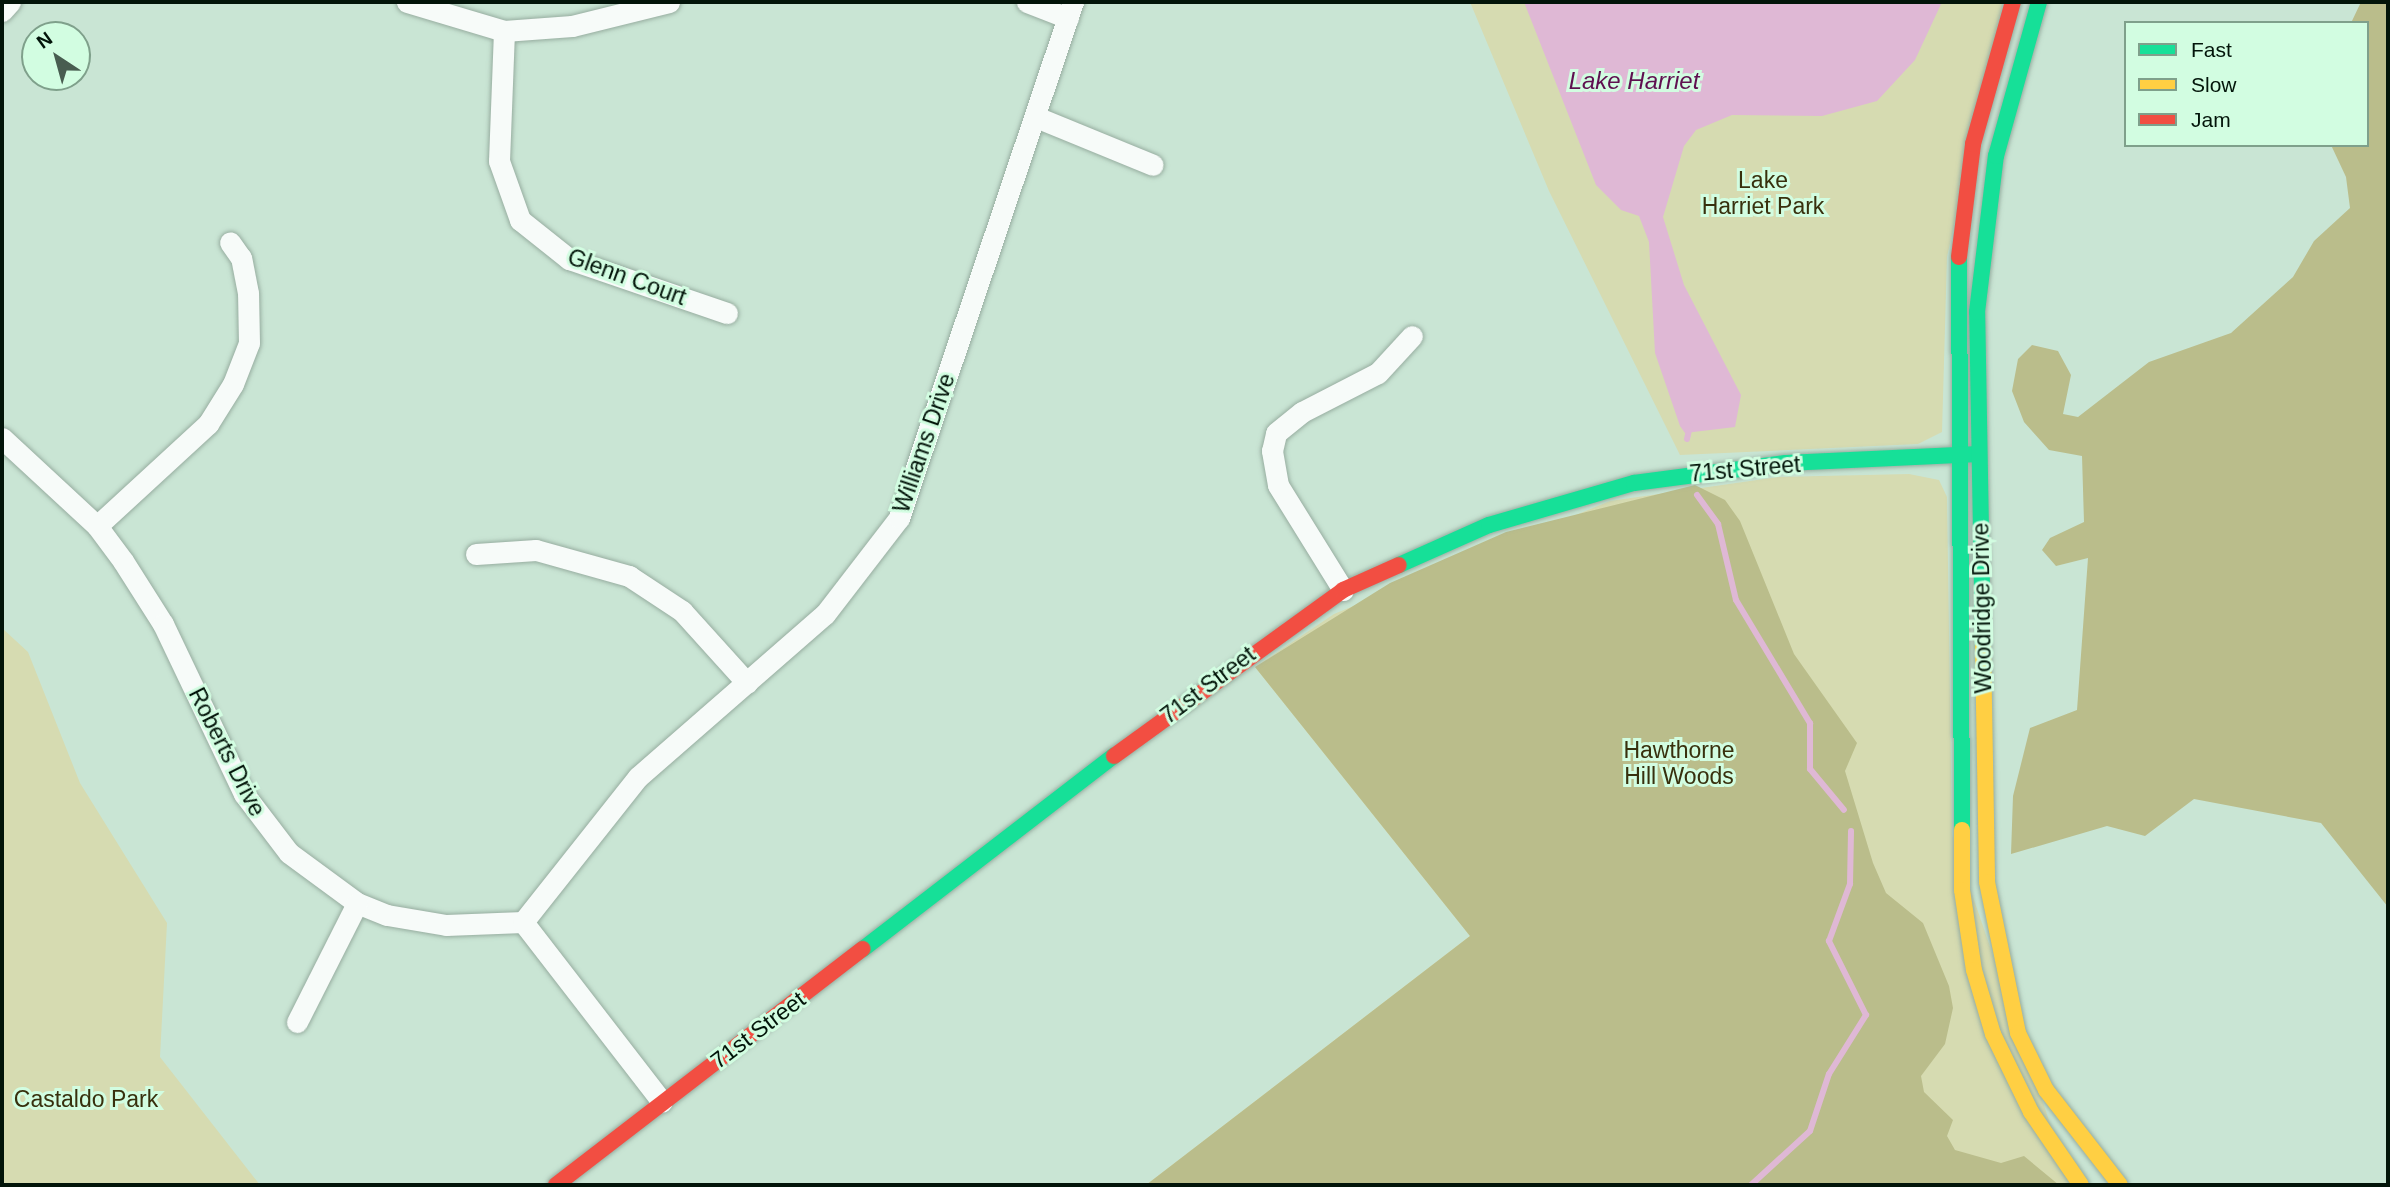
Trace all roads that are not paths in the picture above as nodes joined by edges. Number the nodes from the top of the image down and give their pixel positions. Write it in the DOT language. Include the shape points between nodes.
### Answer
graph roads {
  1 [pos="10,2"];
  2 [pos="407,2"];
  3 [pos="669,2"];
  4 [pos="1027,2"];
  5 [pos="2013,2"];
  6 [pos="2039,2"];
  7 [pos="1070,10"];
  8 [pos="2,11"];
  9 [pos="504,31"];
  10 [pos="1036,117"];
  11 [pos="1153,165"];
  12 [pos="230,242"];
  13 [pos="727,313"];
  14 [pos="1412,335"];
  15 [pos="2,438"];
  16 [pos="1979,454"];
  17 [pos="1958,456"];
  18 [pos="97,526"];
  19 [pos="476,554"];
  20 [pos="1343,590"];
  21 [pos="747,682"];
  22 [pos="357,903"];
  23 [pos="523,922"];
  24 [pos="297,1022"];
  25 [pos="2038,1075"];
  26 [pos="2020,1090"];
  27 [pos="662,1102"];
  28 [pos="556,1185"];
  29 [pos="2081,1185"];
  30 [pos="2120,1185"];
  1 -- 8 [label="street"];
  2 -- 9 [label="street"];
  3 -- 9 [label="street" via="572,26"];
  4 -- 7 [label="street"];
  5 -- 17 [label="street, Woodridge Drive" via="1984,96 1964,204"];
  6 -- 16 [label="street, Woodridge Drive" via="2010,97 1989,209 1977,312"];
  7 -- 10 [label="street, Williams Drive"];
  9 -- 13 [label="street, Glenn Court" via="499,161 520,220 569,258"];
  10 -- 11 [label="street"];
  10 -- 21 [label="street, Williams Drive" via="899,518 825,614"];
  12 -- 18 [label="street" via="241,258 248,293 248,343 233,384 208,424"];
  14 -- 20 [label="street" via="1378,373 1293,417 1276,433 1272,451 1278,485"];
  15 -- 18 [label="street, Roberts Drive"];
  16 -- 17 [label="street, 71st Street"];
  16 -- 25 [label="street, Woodridge Drive" via="1987,882 2006,991"];
  17 -- 20 [label="street, 71st Street" via="1742,467 1621,486 1489,525"];
  17 -- 26 [label="street, Woodridge Drive" via="1962,890 1974,970"];
  18 -- 22 [label="street, Roberts Drive" via="158,615 254,810 289,853"];
  19 -- 21 [label="street" via="536,550 629,576 682,611"];
  20 -- 27 [label="street, 71st Street" via="1233,664"];
  21 -- 23 [label="street, Williams Drive" via="638,777"];
  22 -- 23 [label="street, Roberts Drive" via="446,925"];
  22 -- 24 [label="street"];
  23 -- 27 [label="street"];
  25 -- 26 [label="street"];
  25 -- 30 [label="street, Woodridge Drive" via="2073,1130"];
  26 -- 29 [label="street, Woodridge Drive"];
  27 -- 28 [label="street, 71st Street"];
}
